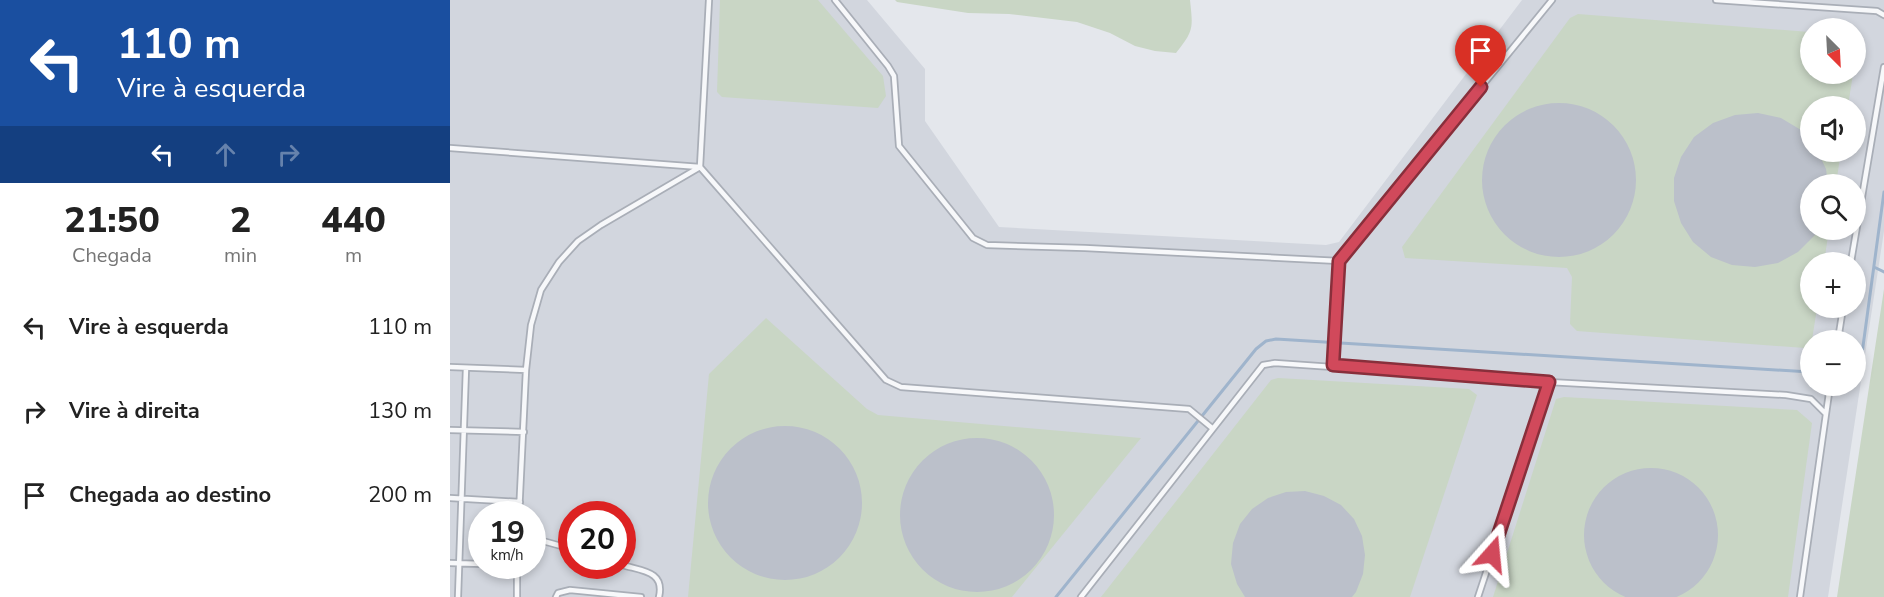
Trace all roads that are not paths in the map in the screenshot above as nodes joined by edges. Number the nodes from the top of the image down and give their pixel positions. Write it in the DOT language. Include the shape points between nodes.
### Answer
graph roads {
  1 [pos="709,0"];
  2 [pos="835,0"];
  3 [pos="1552,0"];
  4 [pos="1716,0"];
  5 [pos="1884,15"];
  6 [pos="1884,67"];
  7 [pos="450,148"];
  8 [pos="700,167"];
  9 [pos="1853,252"];
  10 [pos="1339,261"];
  11 [pos="1333,365"];
  12 [pos="450,367"];
  13 [pos="466,368"];
  14 [pos="526,370"];
  15 [pos="1549,382"];
  16 [pos="1829,396"];
  17 [pos="1826,414"];
  18 [pos="1212,428"];
  19 [pos="450,430"];
  20 [pos="465,431"];
  21 [pos="524,432"];
  22 [pos="450,498"];
  23 [pos="462,499"];
  24 [pos="501,501"];
  25 [pos="520,501"];
  26 [pos="450,563"];
  27 [pos="459,563"];
  28 [pos="468,563"];
  29 [pos="636,569"];
  30 [pos="517,579"];
  31 [pos="458,597"];
  32 [pos="517,597"];
  33 [pos="556,597"];
  34 [pos="641,597"];
  35 [pos="659,597"];
  36 [pos="1081,597"];
  37 [pos="1478,597"];
  38 [pos="1800,597"];
  1 -- 8 [label="lane"];
  2 -- 10 [label="lane" via="894,76 898,146 973,238 987,245"];
  3 -- 10 [label="lane"];
  4 -- 5 [label="lane" via="1877,11"];
  6 -- 9 [label="lane"];
  7 -- 8 [label="lane"];
  8 -- 14 [label="lane" via="601,225 578,241 559,262 541,290 531,325"];
  8 -- 18 [label="lane" via="886,380 901,387 1189,409"];
  10 -- 11 [label="lane"];
  11 -- 15 [label="lane"];
  11 -- 18 [label="lane" via="1263,365"];
  12 -- 13 [label="lane"];
  13 -- 14 [label="lane"];
  13 -- 20 [label="lane"];
  14 -- 21 [label="lane"];
  15 -- 17 [label="lane" via="1786,395 1811,399"];
  15 -- 37 [label="lane"];
  16 -- 17 [label="lane"];
  17 -- 38 [label="lane"];
  18 -- 36 [label="lane"];
  19 -- 20 [label="lane"];
  20 -- 21 [label="lane"];
  20 -- 23 [label="lane"];
  21 -- 25 [label="lane"];
  22 -- 23 [label="lane"];
  23 -- 24 [label="lane"];
  23 -- 27 [label="lane"];
  26 -- 27 [label="lane"];
  27 -- 28 [label="lane"];
  27 -- 31 [label="lane"];
  29 -- 35 [label="lane" via="658,579"];
  30 -- 32 [label="lane"];
  33 -- 34 [label="lane" via="570,590"];
}
